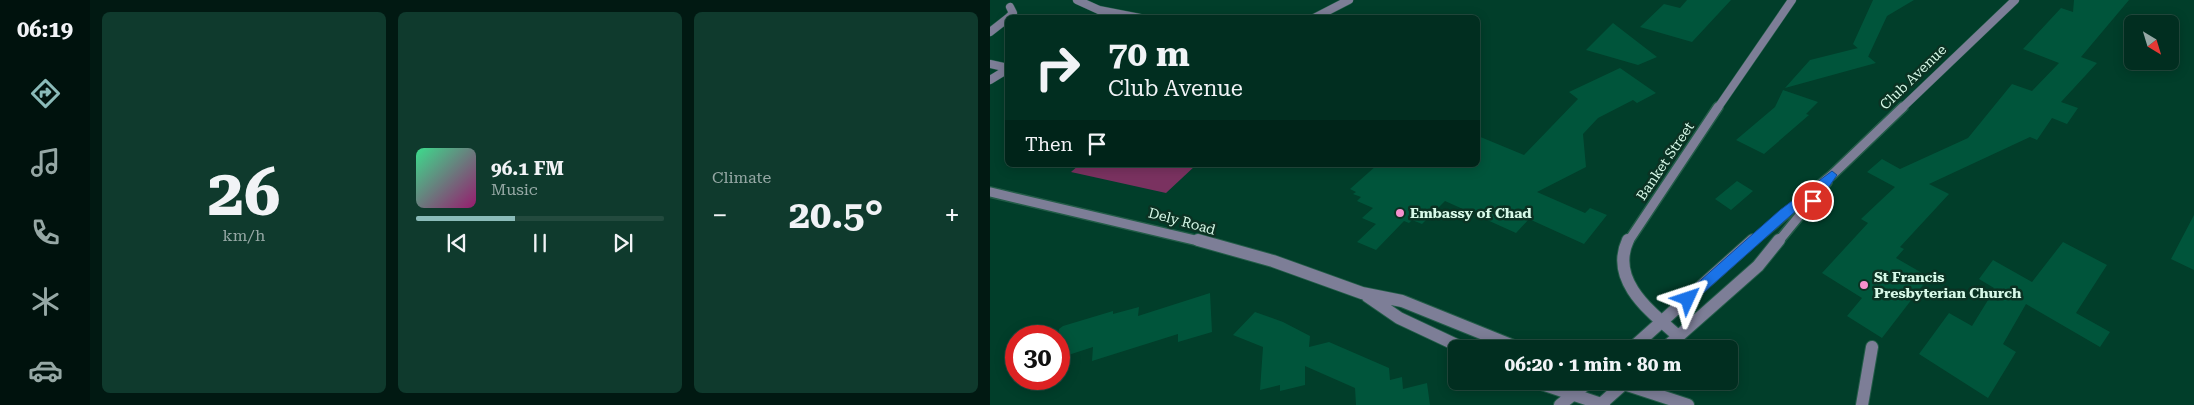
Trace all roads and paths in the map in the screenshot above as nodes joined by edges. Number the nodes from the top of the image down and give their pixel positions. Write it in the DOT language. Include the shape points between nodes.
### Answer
graph roads {
  1 [pos="1077,0"];
  2 [pos="1349,0"];
  3 [pos="1792,0"];
  4 [pos="2015,0"];
  5 [pos="1010,7"];
  6 [pos="1099,10"];
  7 [pos="1010,15"];
  8 [pos="1092,15"];
  9 [pos="1125,15"];
  10 [pos="1320,15"];
  11 [pos="1005,20"];
  12 [pos="990,32"];
  13 [pos="990,64"];
  14 [pos="1005,67"];
  15 [pos="1005,70"];
  16 [pos="990,80"];
  17 [pos="1832,175"];
  18 [pos="990,192"];
  19 [pos="1362,293"];
  20 [pos="1662,322"];
  21 [pos="1678,336"];
  22 [pos="1500,340"];
  23 [pos="1641,340"];
  24 [pos="1674,340"];
  25 [pos="1448,341"];
  26 [pos="1872,347"];
  27 [pos="1557,390"];
  28 [pos="1578,390"];
  29 [pos="1615,390"];
  30 [pos="1645,390"];
  31 [pos="1571,395"];
  32 [pos="1560,405"];
  33 [pos="1601,405"];
  34 [pos="1688,405"];
  35 [pos="1862,405"];
  1 -- 6 [label="street"];
  2 -- 10 [label="street"];
  3 -- 20 [label="street, Banket Street" via="1628,240 1622,265 1625,277 1636,295"];
  4 -- 17 [label="street, Club Avenue"];
  5 -- 7 [label="street"];
  6 -- 8 [label="street"];
  6 -- 9 [label="street"];
  11 -- 12 [label="street"];
  13 -- 14 [label="street"];
  15 -- 16 [label="street"];
  17 -- 20 [label="street, Club Avenue" via="1784,213"];
  17 -- 21 [label="street, Club Avenue" via="1758,266"];
  18 -- 19 [label="street, Dely Road" via="1160,230 1273,261"];
  19 -- 22 [label="street, Dely Road" via="1402,301"];
  19 -- 25 [label="street, Dely Road" via="1399,318"];
  20 -- 21 [label="street, Banket Street"];
  20 -- 23 [label="street, Club Avenue"];
  21 -- 24 [label="street, Club Avenue"];
  26 -- 35 [label="street"];
  27 -- 31 [label="street"];
  28 -- 31 [label="street"];
  29 -- 33 [label="street"];
  30 -- 34 [label="street"];
  31 -- 32 [label="street"];
  31 -- 33 [label="street"];
}
